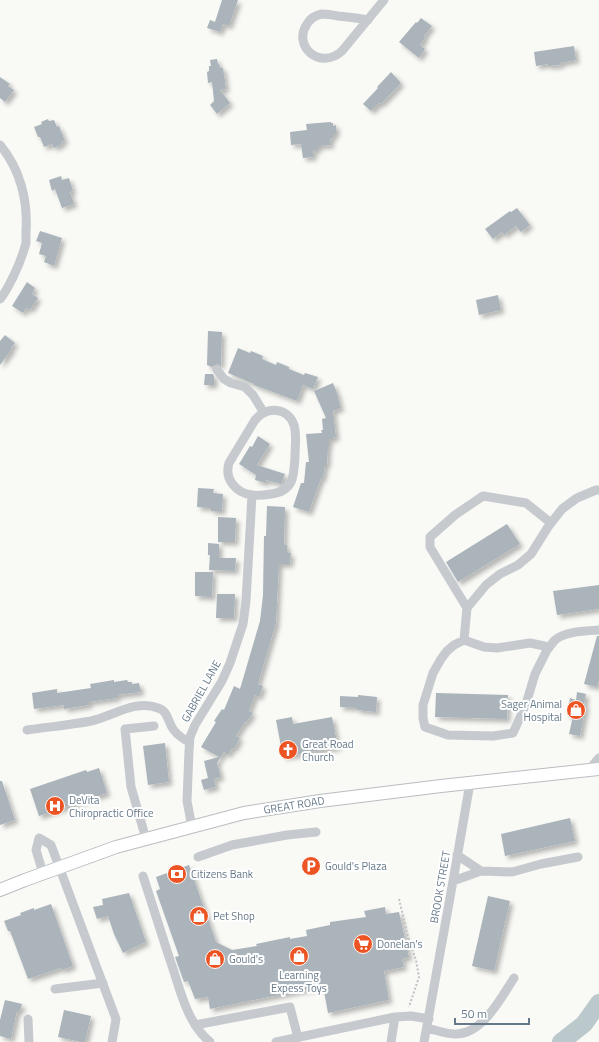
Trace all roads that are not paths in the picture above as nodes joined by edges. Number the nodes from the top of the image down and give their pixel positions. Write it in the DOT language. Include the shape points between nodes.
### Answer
graph roads {
  1 [pos="384,0"];
  2 [pos="368,20"];
  3 [pos="0,144"];
  4 [pos="0,299"];
  5 [pos="217,370"];
  6 [pos="264,413"];
  7 [pos="599,490"];
  8 [pos="252,496"];
  9 [pos="551,523"];
  10 [pos="467,608"];
  11 [pos="599,630"];
  12 [pos="464,640"];
  13 [pos="550,647"];
  14 [pos="154,726"];
  15 [pos="27,730"];
  16 [pos="189,742"];
  17 [pos="599,758"];
  18 [pos="594,770"];
  19 [pos="470,783"];
  20 [pos="192,827"];
  21 [pos="316,832"];
  22 [pos="146,839"];
  23 [pos="457,855"];
  24 [pos="198,857"];
  25 [pos="578,857"];
  26 [pos="60,867"];
  27 [pos="481,871"];
  28 [pos="43,873"];
  29 [pos="143,876"];
  30 [pos="453,881"];
  31 [pos="0,890"];
  32 [pos="514,978"];
  33 [pos="103,983"];
  34 [pos="55,989"];
  35 [pos="395,1017"];
  36 [pos="28,1019"];
  37 [pos="429,1019"];
  38 [pos="195,1025"];
  39 [pos="427,1028"];
  40 [pos="298,1038"];
  41 [pos="29,1042"];
  42 [pos="112,1042"];
  43 [pos="210,1042"];
  44 [pos="276,1042"];
  45 [pos="391,1042"];
  46 [pos="424,1042"];
  1 -- 2 [label="street"];
  2 -- 2 [label="street" via="342,52 334,57 324,59 314,56 304,45 304,30 309,21 317,16 327,14"];
  3 -- 4 [label="street" via="16,169 26,206 27,224 26,242 20,263"];
  5 -- 6 [label="street" via="224,379 245,387"];
  6 -- 8 [label="street" via="255,420 227,468 232,485"];
  6 -- 8 [label="street" via="271,410 280,411 292,422 296,439 294,473 288,488 281,492"];
  7 -- 9 [label="street" via="577,498 562,509"];
  8 -- 16 [label="street, GABRIEL LANE" via="243,624 230,663 195,725"];
  9 -- 10 [label="street" via="531,554 486,585"];
  9 -- 10 [label="street" via="526,503 483,496 455,515 430,537 430,547"];
  10 -- 12 [label="street"];
  11 -- 13 [label="street" via="566,634 556,639"];
  12 -- 13 [label="street" via="484,647 497,648 530,643"];
  12 -- 13 [label="street" via="447,651 441,659 433,673 423,705 425,727 448,735 493,736 513,733 526,704 535,674"];
  14 -- 22 [label="street" via="125,729 131,787"];
  15 -- 16 [label="street" via="102,718 136,706 149,705 166,713 180,738"];
  16 -- 20 [label="street, GABRIEL LANE" via="187,801"];
  17 -- 18 [label="street"];
  18 -- 19 [label="main road, GREAT ROAD"];
  19 -- 20 [label="main road, GREAT ROAD" via="255,811"];
  19 -- 23 [label="street, BROOK STREET"];
  20 -- 22 [label="main road, GREAT ROAD"];
  21 -- 24 [label="street" via="232,845"];
  22 -- 26 [label="main road, GREAT ROAD"];
  23 -- 27 [label="street"];
  23 -- 30 [label="street, BROOK STREET"];
  25 -- 27 [label="street" via="512,872"];
  26 -- 28 [label="main road, GREAT ROAD"];
  26 -- 28 [label="street" via="51,844 39,838 36,850"];
  26 -- 33 [label="street"];
  27 -- 30 [label="street"];
  28 -- 31 [label="main road, GREAT ROAD"];
  29 -- 38 [label="street" via="185,1004"];
  30 -- 37 [label="street, BROOK STREET"];
  32 -- 39 [label="street" via="492,1011 473,1030 456,1035"];
  33 -- 34 [label="street"];
  33 -- 42 [label="street" via="116,1019"];
  35 -- 37 [label="street"];
  35 -- 40 [label="street"];
  35 -- 45 [label="street"];
  36 -- 41 [label="street"];
  37 -- 39 [label="street, BROOK STREET"];
  38 -- 40 [label="street" via="290,1007"];
  38 -- 43 [label="street"];
  39 -- 46 [label="street, BROOK STREET"];
  40 -- 44 [label="street"];
}
